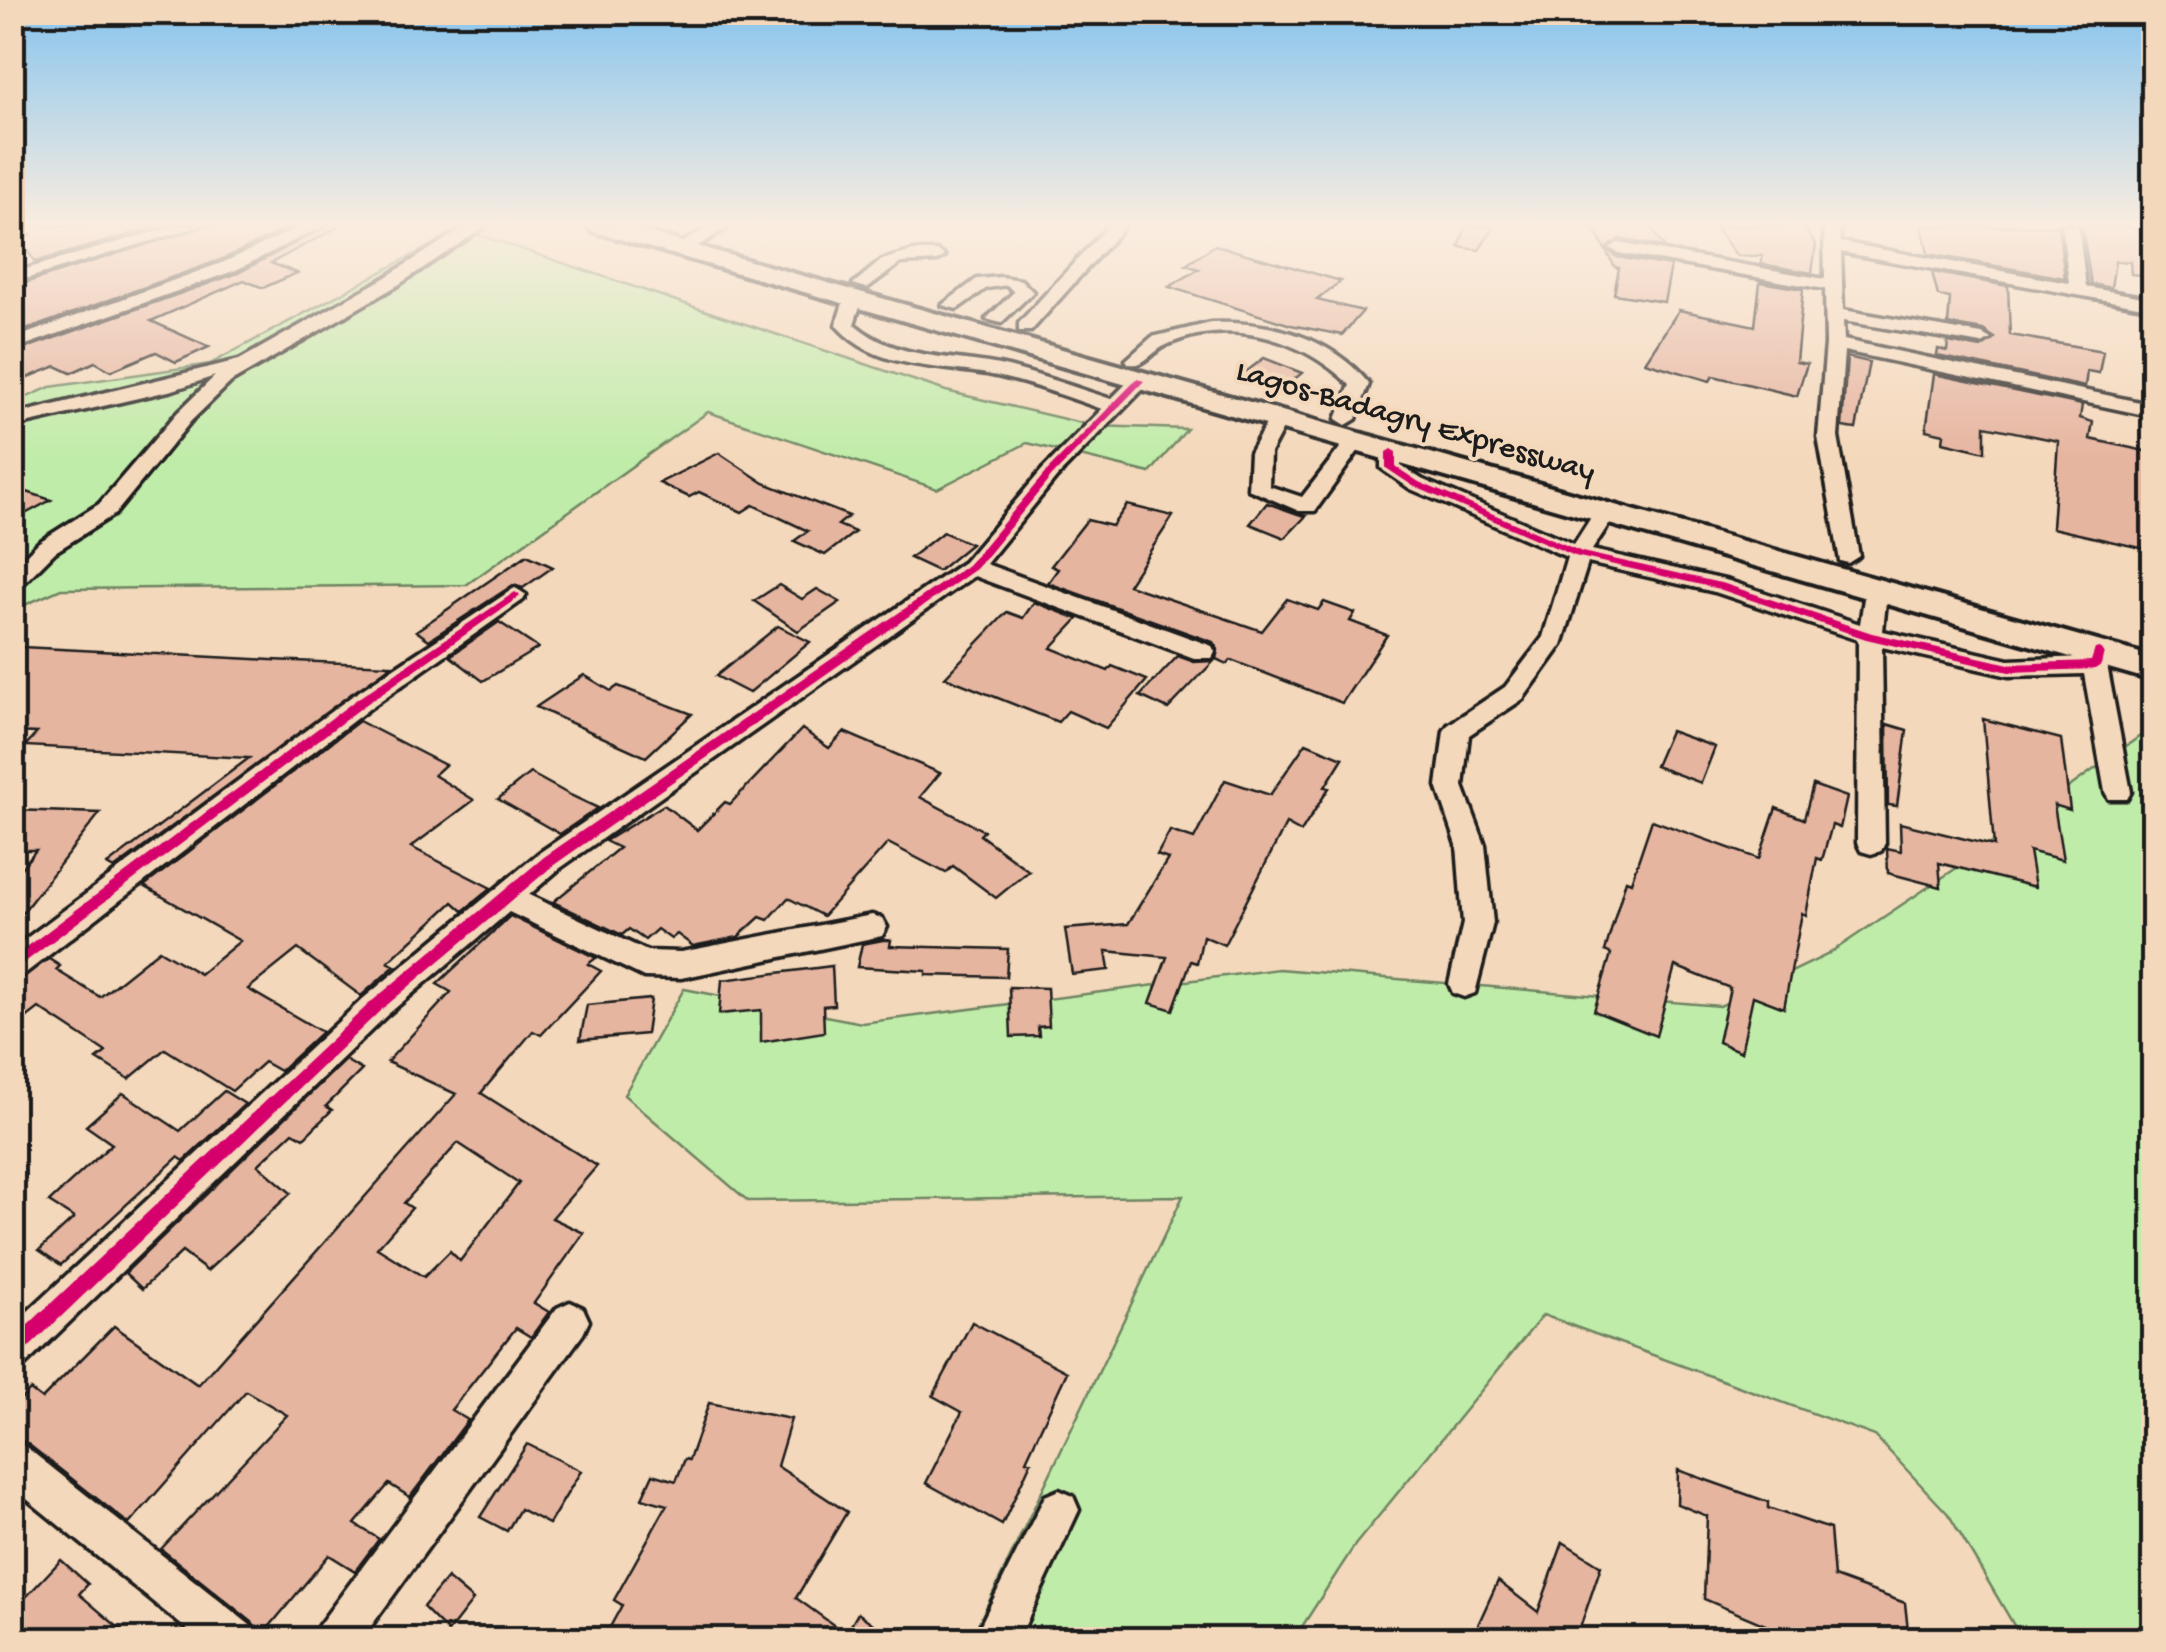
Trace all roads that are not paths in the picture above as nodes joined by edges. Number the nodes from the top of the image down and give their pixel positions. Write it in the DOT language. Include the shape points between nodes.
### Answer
graph roads {
  1 [pos="129,303"];
  2 [pos="352,303"];
  3 [pos="853,303"];
  4 [pos="897,303"];
  5 [pos="937,303"];
  6 [pos="954,303"];
  7 [pos="1012,303"];
  8 [pos="1047,303"];
  9 [pos="1835,303"];
  10 [pos="951,305"];
  11 [pos="1835,314"];
  12 [pos="994,319"];
  13 [pos="1025,327"];
  14 [pos="1982,339"];
  15 [pos="1835,344"];
  16 [pos="12,346"];
  17 [pos="255,357"];
  18 [pos="1138,370"];
  19 [pos="1116,407"];
  20 [pos="2154,411"];
  21 [pos="12,421"];
  22 [pos="1278,421"];
  23 [pos="1350,431"];
  24 [pos="1391,452"];
  25 [pos="1605,513"];
  26 [pos="1579,554"];
  27 [pos="1848,556"];
  28 [pos="972,567"];
  29 [pos="12,582"];
  30 [pos="1876,592"];
  31 [pos="516,595"];
  32 [pos="1870,636"];
  33 [pos="2154,643"];
  34 [pos="1203,652"];
  35 [pos="2097,658"];
  36 [pos="2154,668"];
  37 [pos="2118,792"];
  38 [pos="1872,843"];
  39 [pos="506,897"];
  40 [pos="872,927"];
  41 [pos="12,966"];
  42 [pos="1464,984"];
  43 [pos="570,1321"];
  44 [pos="12,1352"];
  45 [pos="12,1461"];
  46 [pos="1059,1510"];
  47 [pos="234,1640"];
  48 [pos="334,1640"];
  49 [pos="995,1640"];
  1 -- 16 [label="street"];
  2 -- 17 [label="street"];
  3 -- 19 [label="street" via="845,325 860,342 913,360 1002,371"];
  4 -- 18 [label="highway, Lagos-Badagry Expressway"];
  5 -- 10 [label="highway, Lagos-Badagry Expressway"];
  6 -- 10 [label="street"];
  7 -- 12 [label="street"];
  8 -- 13 [label="street"];
  9 -- 11 [label="street"];
  10 -- 12 [label="highway, Lagos-Badagry Expressway"];
  11 -- 14 [label="street"];
  11 -- 15 [label="street"];
  12 -- 13 [label="highway, Lagos-Badagry Expressway"];
  13 -- 18 [label="highway, Lagos-Badagry Expressway"];
  15 -- 20 [label="street"];
  15 -- 27 [label="street" via="1828,437"];
  17 -- 21 [label="street" via="166,386"];
  17 -- 29 [label="street" via="184,417 107,509 47,547"];
  18 -- 19 [label="street"];
  18 -- 22 [label="highway, Lagos-Badagry Expressway"];
  18 -- 23 [label="highway, Lagos-Badagry Expressway"];
  18 -- 23 [label="street" via="1148,344 1200,329 1272,330 1342,364 1360,384"];
  19 -- 28 [label="street"];
  22 -- 23 [label="highway, Lagos-Badagry Expressway"];
  22 -- 23 [label="street" via="1260,454 1258,489 1306,506"];
  23 -- 24 [label="highway, Lagos-Badagry Expressway"];
  23 -- 27 [label="highway, Lagos-Badagry Expressway"];
  24 -- 25 [label="highway, Lagos-Badagry Expressway"];
  24 -- 26 [label="street" via="1391,468 1416,484"];
  25 -- 26 [label="street"];
  25 -- 30 [label="highway, Lagos-Badagry Expressway"];
  26 -- 32 [label="street" via="1722,586"];
  26 -- 42 [label="street" via="1554,640 1514,692 1456,731 1450,786 1471,845 1478,922"];
  27 -- 33 [label="highway, Lagos-Badagry Expressway"];
  28 -- 34 [label="street"];
  28 -- 39 [label="street"];
  30 -- 32 [label="street"];
  30 -- 35 [label="highway, Lagos-Badagry Expressway"];
  31 -- 41 [label="street" via="361,702"];
  32 -- 35 [label="street" via="2008,668"];
  32 -- 38 [label="street"];
  35 -- 36 [label="highway, Lagos-Badagry Expressway"];
  35 -- 37 [label="street"];
  39 -- 40 [label="street" via="644,964 681,965"];
  39 -- 44 [label="street" via="376,1006"];
  43 -- 48 [label="street"];
  45 -- 47 [label="street"];
  46 -- 49 [label="street"];
}
